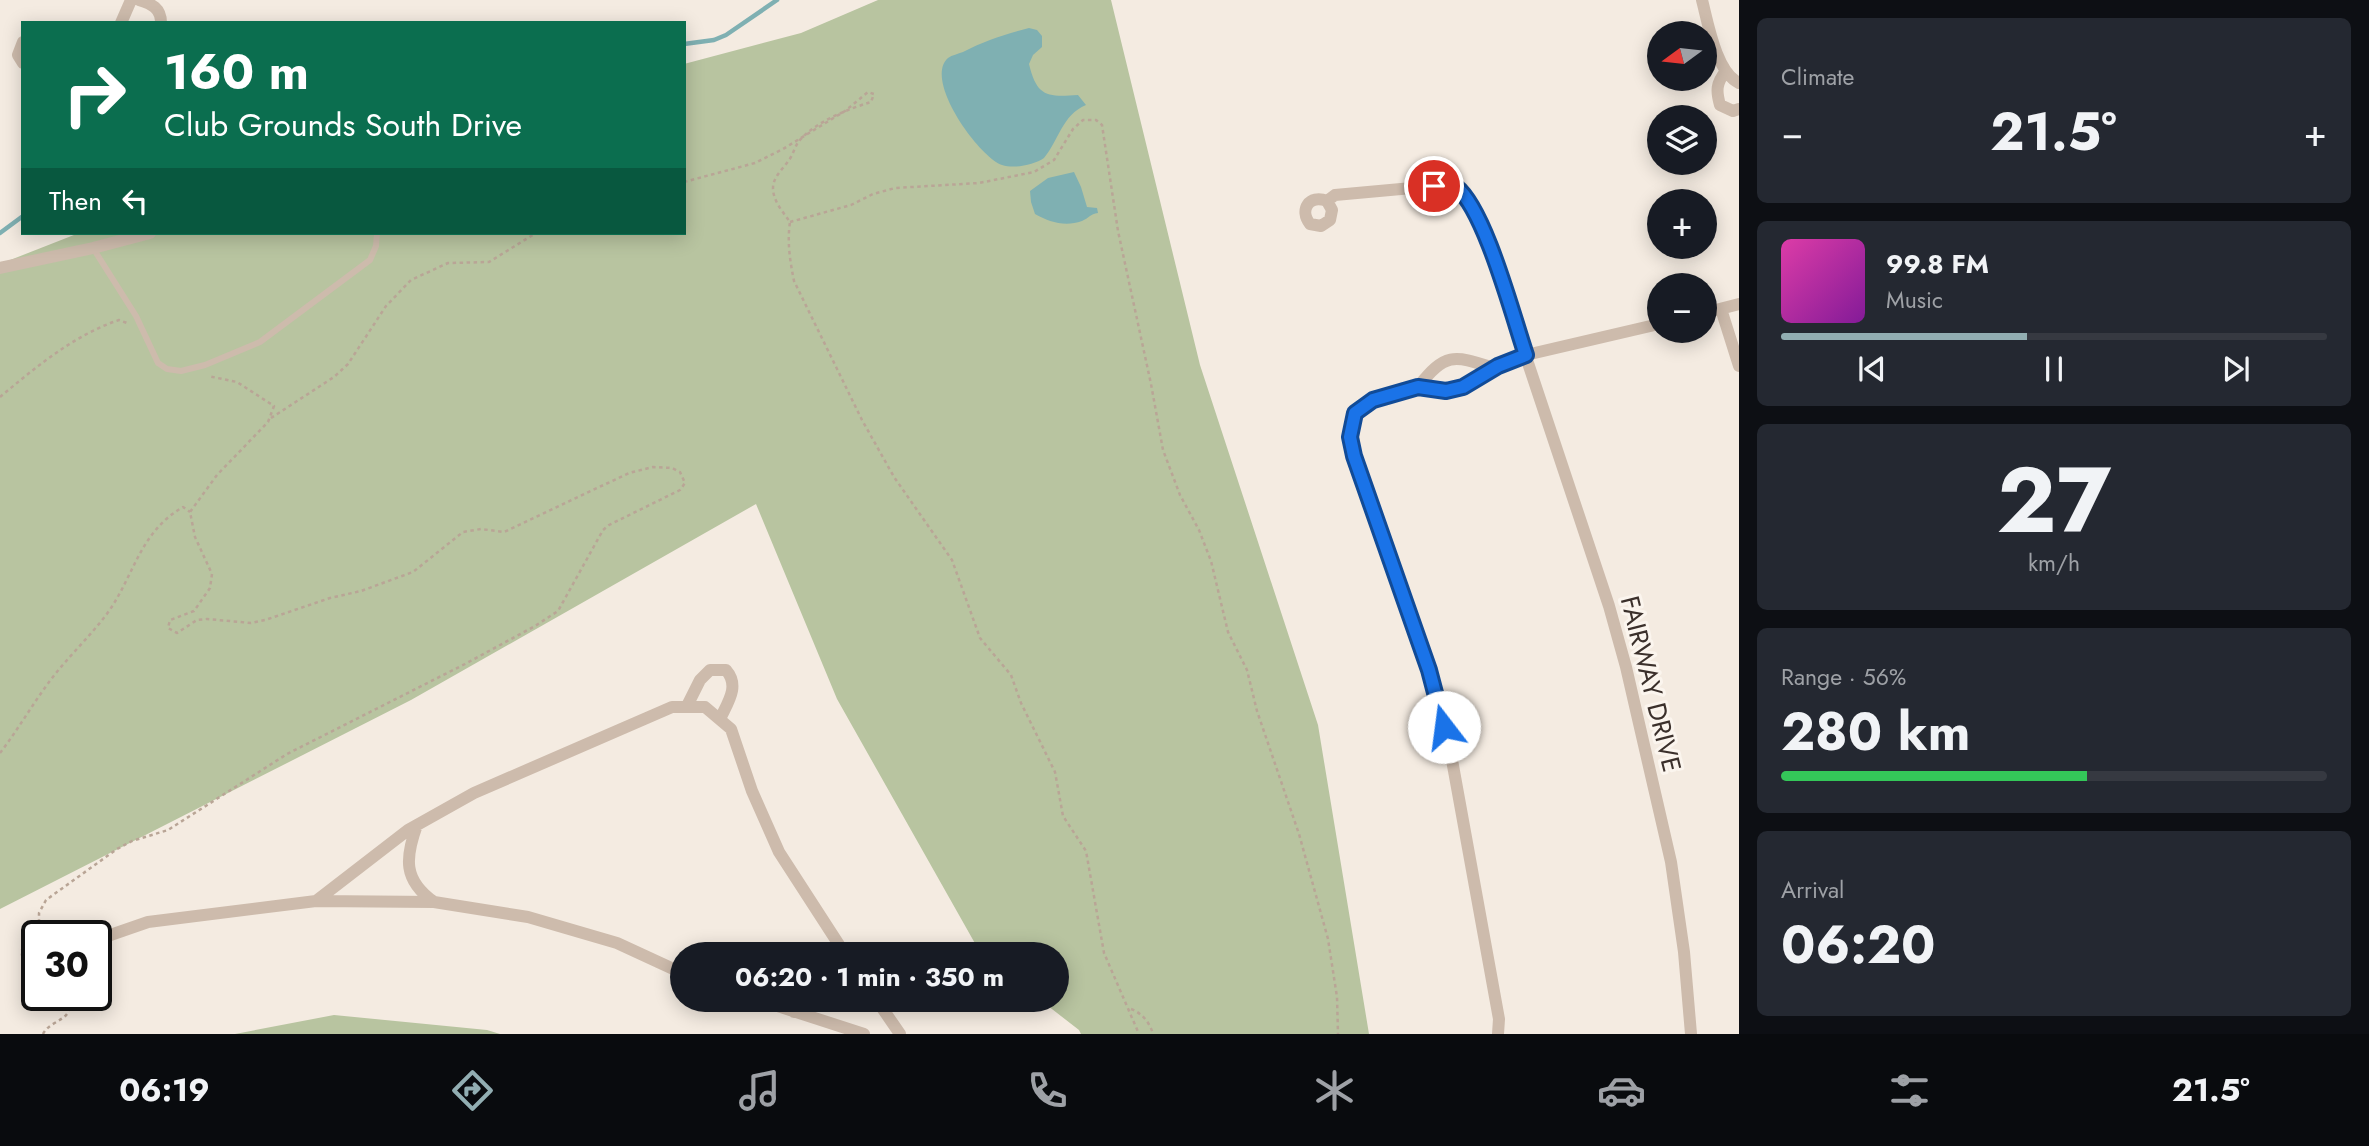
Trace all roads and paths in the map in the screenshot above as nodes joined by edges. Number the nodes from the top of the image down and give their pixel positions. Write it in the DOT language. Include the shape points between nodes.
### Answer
graph roads {
  1 [pos="131,0"];
  2 [pos="139,0"];
  3 [pos="1702,0"];
  4 [pos="122,21"];
  5 [pos="161,21"];
  6 [pos="1726,71"];
  7 [pos="1739,83"];
  8 [pos="1739,109"];
  9 [pos="845,111"];
  10 [pos="811,132"];
  11 [pos="686,181"];
  12 [pos="1327,201"];
  13 [pos="790,222"];
  14 [pos="142,235"];
  15 [pos="377,235"];
  16 [pos="533,235"];
  17 [pos="93,248"];
  18 [pos="0,268"];
  19 [pos="1739,304"];
  20 [pos="1721,309"];
  21 [pos="1717,310"];
  22 [pos="1647,327"];
  23 [pos="142,329"];
  24 [pos="1526,355"];
  25 [pos="1739,366"];
  26 [pos="1494,368"];
  27 [pos="206,375"];
  28 [pos="1418,387"];
  29 [pos="0,397"];
  30 [pos="269,419"];
  31 [pos="190,512"];
  32 [pos="687,706"];
  33 [pos="720,719"];
  34 [pos="0,753"];
  35 [pos="417,825"];
  36 [pos="316,901"];
  37 [pos="435,902"];
  38 [pos="39,920"];
  39 [pos="112,934"];
  40 [pos="836,942"];
  41 [pos="670,967"];
  42 [pos="1130,1009"];
  43 [pos="68,1011"];
  44 [pos="794,1012"];
  45 [pos="885,1012"];
  46 [pos="43,1034"];
  47 [pos="864,1034"];
  48 [pos="900,1034"];
  49 [pos="1139,1034"];
  50 [pos="1153,1034"];
  51 [pos="1338,1034"];
  52 [pos="1499,1034"];
  53 [pos="1690,1034"];
  1 -- 4 [label="street"];
  2 -- 5 [label="street" via="155,6"];
  3 -- 6 [label="street"];
  6 -- 7 [label="street"];
  6 -- 8 [label="street" via="1716,91 1720,105"];
  9 -- 9 [label="path" via="871,102 874,94 867,93"];
  9 -- 10 [label="path"];
  10 -- 11 [label="path" via="755,163"];
  10 -- 13 [label="path" via="798,142 774,180 776,201"];
  12 -- 24 [label="street, FAIRWAY DRIVE" via="1335,195 1456,187 1472,204 1482,225"];
  13 -- 42 [label="path" via="789,258 799,295 888,466 952,560 980,638 1011,675 1055,772 1063,816 1086,851 1104,953"];
  13 -- 51 [label="path" via="895,188 979,183 1034,172 1054,160 1083,120 1102,125 1118,231 1163,450 1211,561 1228,632 1247,670 1303,845 1328,939"];
  14 -- 17 [label="street"];
  15 -- 23 [label="lane" via="365,265 260,342 205,365 167,369 158,363"];
  16 -- 30 [label="path" via="489,262 448,263 411,280 386,306 348,364"];
  17 -- 18 [label="street"];
  17 -- 23 [label="lane"];
  19 -- 20 [label="street"];
  20 -- 21 [label="street"];
  20 -- 25 [label="street"];
  22 -- 24 [label="street"];
  23 -- 29 [label="path" via="119,320 101,326 64,347"];
  24 -- 26 [label="street"];
  24 -- 53 [label="street, FAIRWAY DRIVE" via="1626,667 1671,862"];
  26 -- 28 [label="street" via="1463,387 1446,391"];
  26 -- 28 [label="street" via="1452,359 1435,365"];
  27 -- 30 [label="path" via="237,382 274,405"];
  28 -- 52 [label="street" via="1373,400 1355,413 1350,437 1429,670 1450,749"];
  30 -- 31 [label="path"];
  31 -- 34 [label="path" via="183,507 156,526 109,611 56,673"];
  31 -- 38 [label="path" via="195,537 212,574 210,588 194,611 170,620 168,628 177,633 197,620 265,620 361,591 413,572 463,532 481,528 504,532 629,473 672,468 685,483 680,490 603,530 558,611 287,754 168,830 117,849 46,900"];
  32 -- 33 [label="street" via="705,707"];
  32 -- 33 [label="street" via="699,680 710,670 726,670 733,690"];
  32 -- 35 [label="street" via="673,707 474,793"];
  33 -- 40 [label="street" via="731,729 779,852"];
  35 -- 36 [label="street"];
  35 -- 37 [label="street" via="409,871 422,894"];
  36 -- 37 [label="street"];
  36 -- 39 [label="street" via="159,920"];
  37 -- 41 [label="street" via="541,921 617,943"];
  42 -- 49 [label="path"];
  42 -- 50 [label="path" via="1145,1018"];
  43 -- 46 [label="path"];
  44 -- 47 [label="street"];
  45 -- 48 [label="street"];
}
